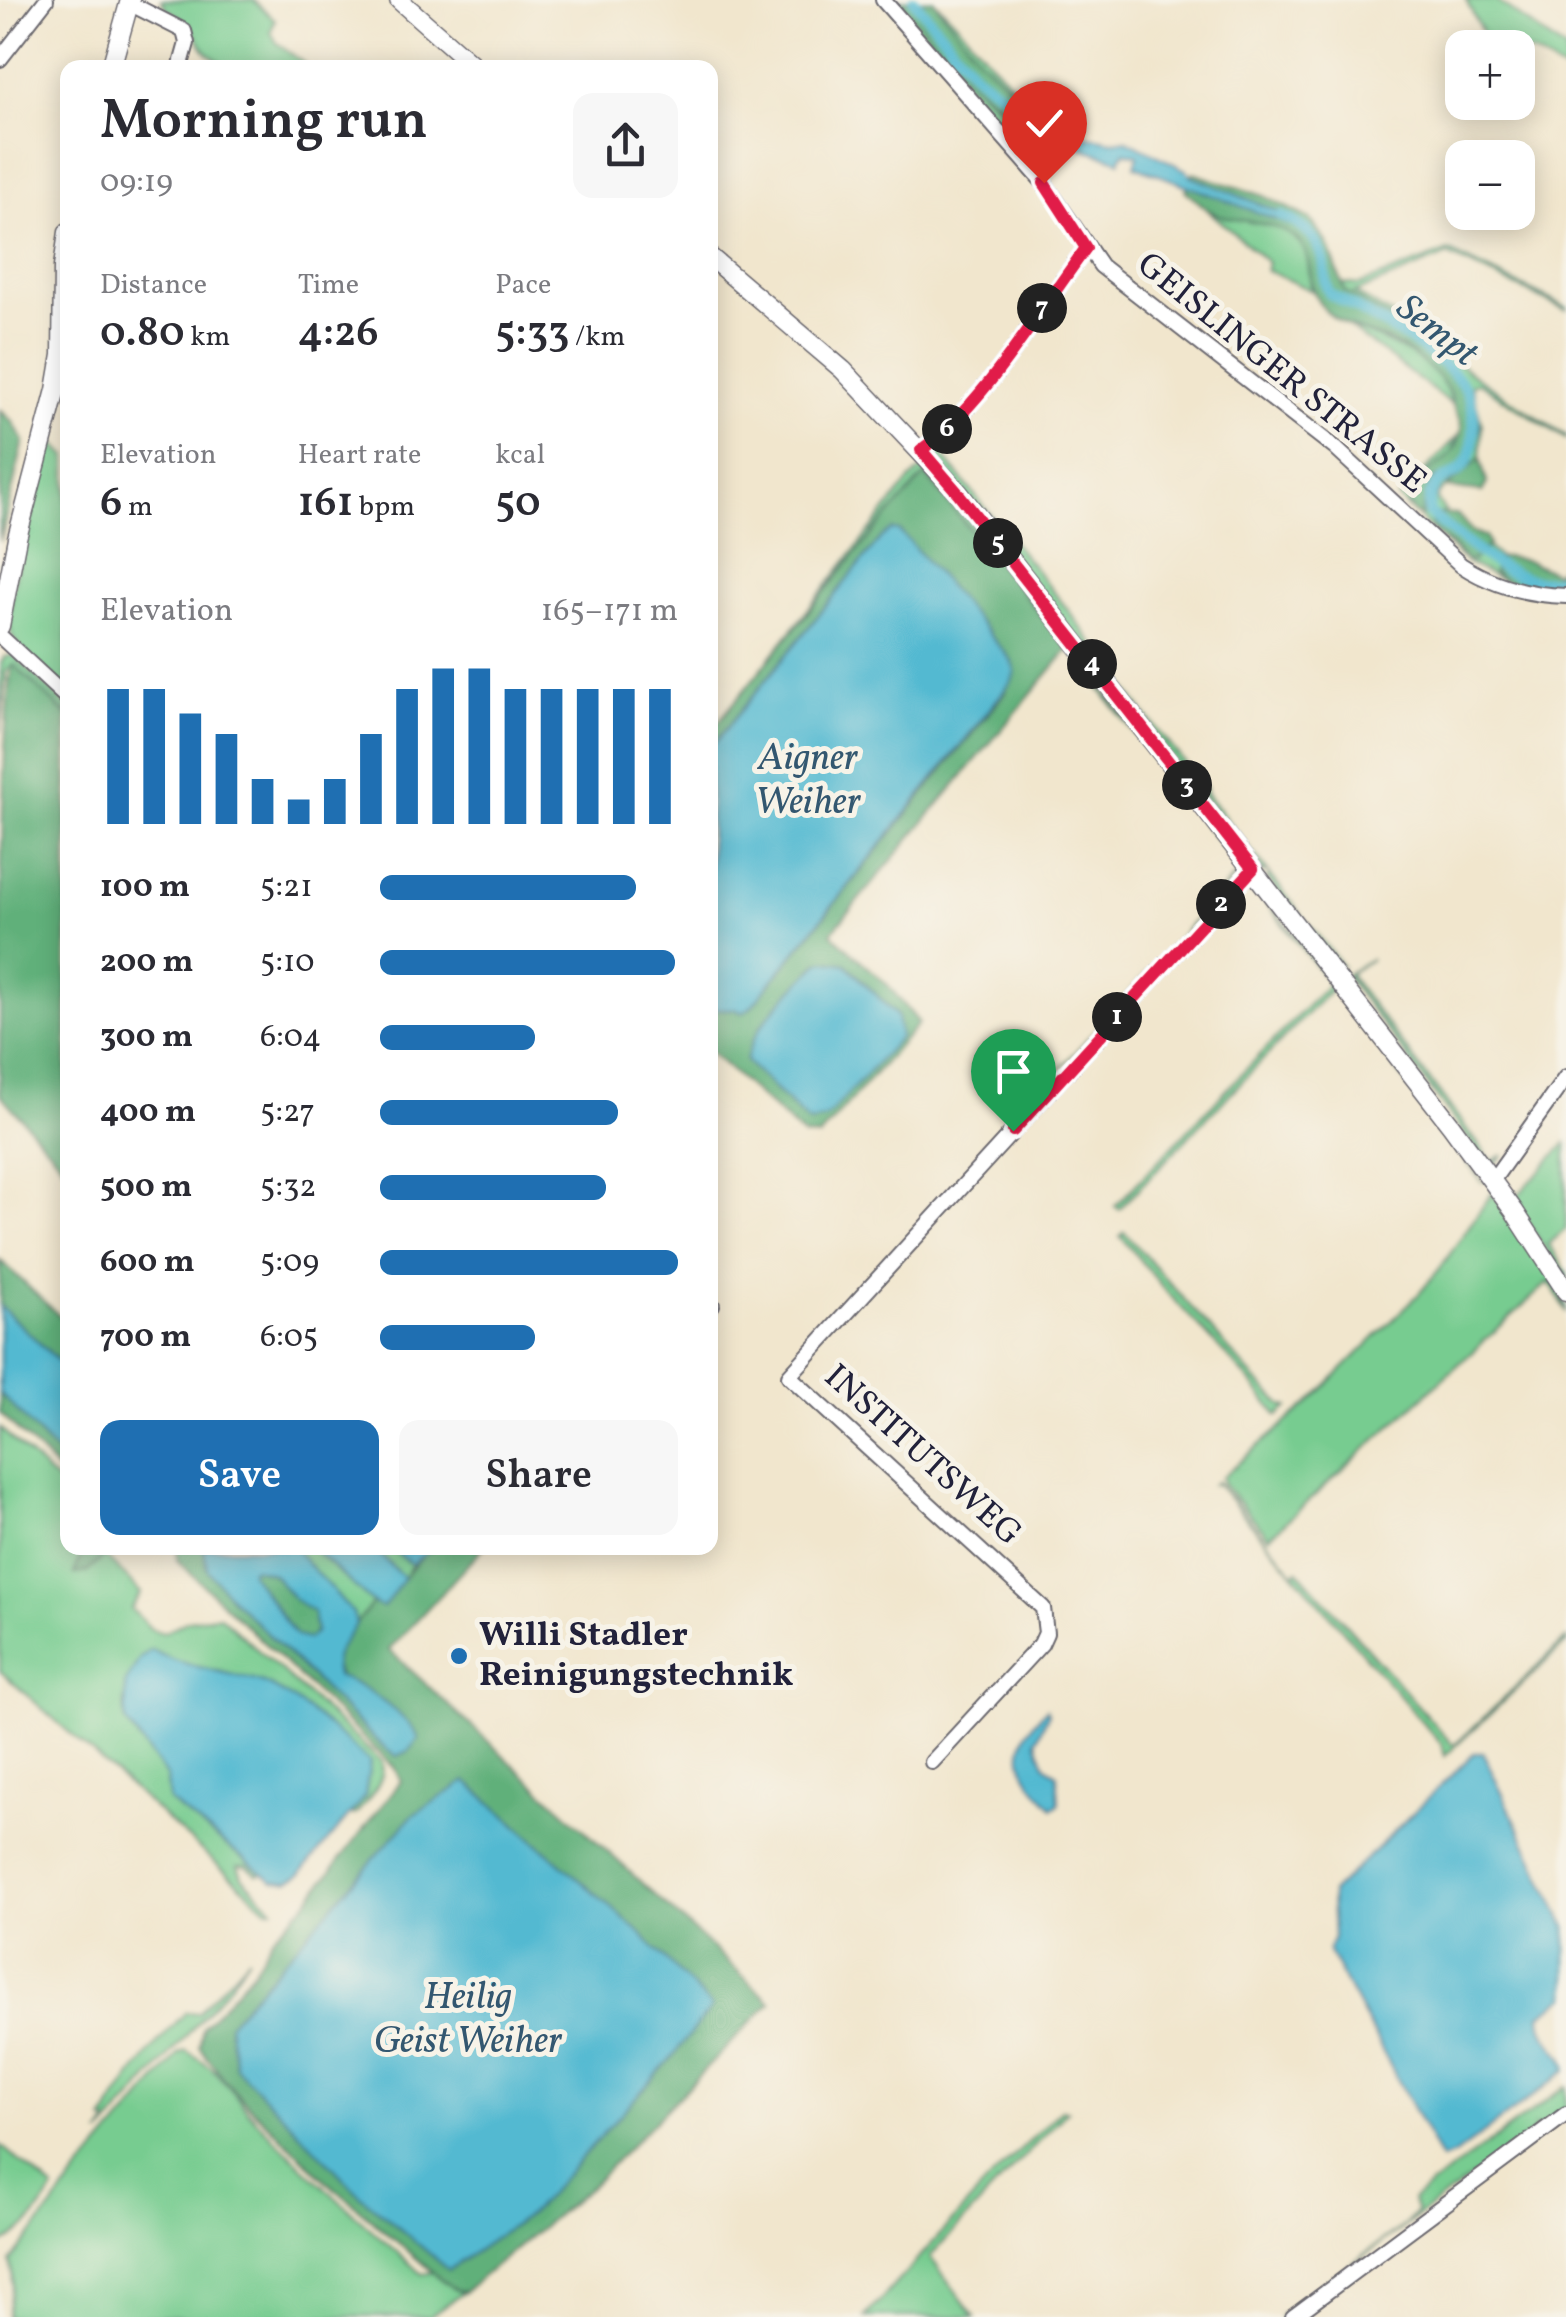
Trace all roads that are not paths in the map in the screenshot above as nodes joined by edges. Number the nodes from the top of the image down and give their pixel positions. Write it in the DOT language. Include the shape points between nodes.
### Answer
graph roads {
  1 [pos="46,0"];
  2 [pos="400,0"];
  3 [pos="883,0"];
  4 [pos="130,2"];
  5 [pos="0,59"];
  6 [pos="113,60"];
  7 [pos="182,60"];
  8 [pos="467,60"];
  9 [pos="1086,248"];
  10 [pos="718,264"];
  11 [pos="60,367"];
  12 [pos="921,450"];
  13 [pos="1566,596"];
  14 [pos="0,626"];
  15 [pos="0,636"];
  16 [pos="60,692"];
  17 [pos="1253,869"];
  18 [pos="1566,1076"];
  19 [pos="1492,1181"];
  20 [pos="1566,1291"];
  21 [pos="932,1762"];
  22 [pos="1566,2114"];
  23 [pos="1293,2317"];
  1 -- 5 [label="street"];
  2 -- 8 [label="main road"];
  3 -- 9 [label="street, GEISLINGER STRASSE" via="1044,183"];
  4 -- 6 [label="main road"];
  4 -- 7 [label="street" via="184,31"];
  9 -- 12 [label="street" via="972,401"];
  9 -- 13 [label="street, GEISLINGER STRASSE" via="1120,283 1335,448 1462,565 1509,586"];
  10 -- 12 [label="main road" via="805,335"];
  11 -- 14 [label="main road"];
  12 -- 17 [label="main road"];
  15 -- 16 [label="street"];
  17 -- 19 [label="main road"];
  17 -- 21 [label="street, INSTITUTSWEG" via="789,1376 1043,1608 1041,1644"];
  18 -- 19 [label="street"];
  19 -- 20 [label="main road"];
  22 -- 23 [label="street"];
}
